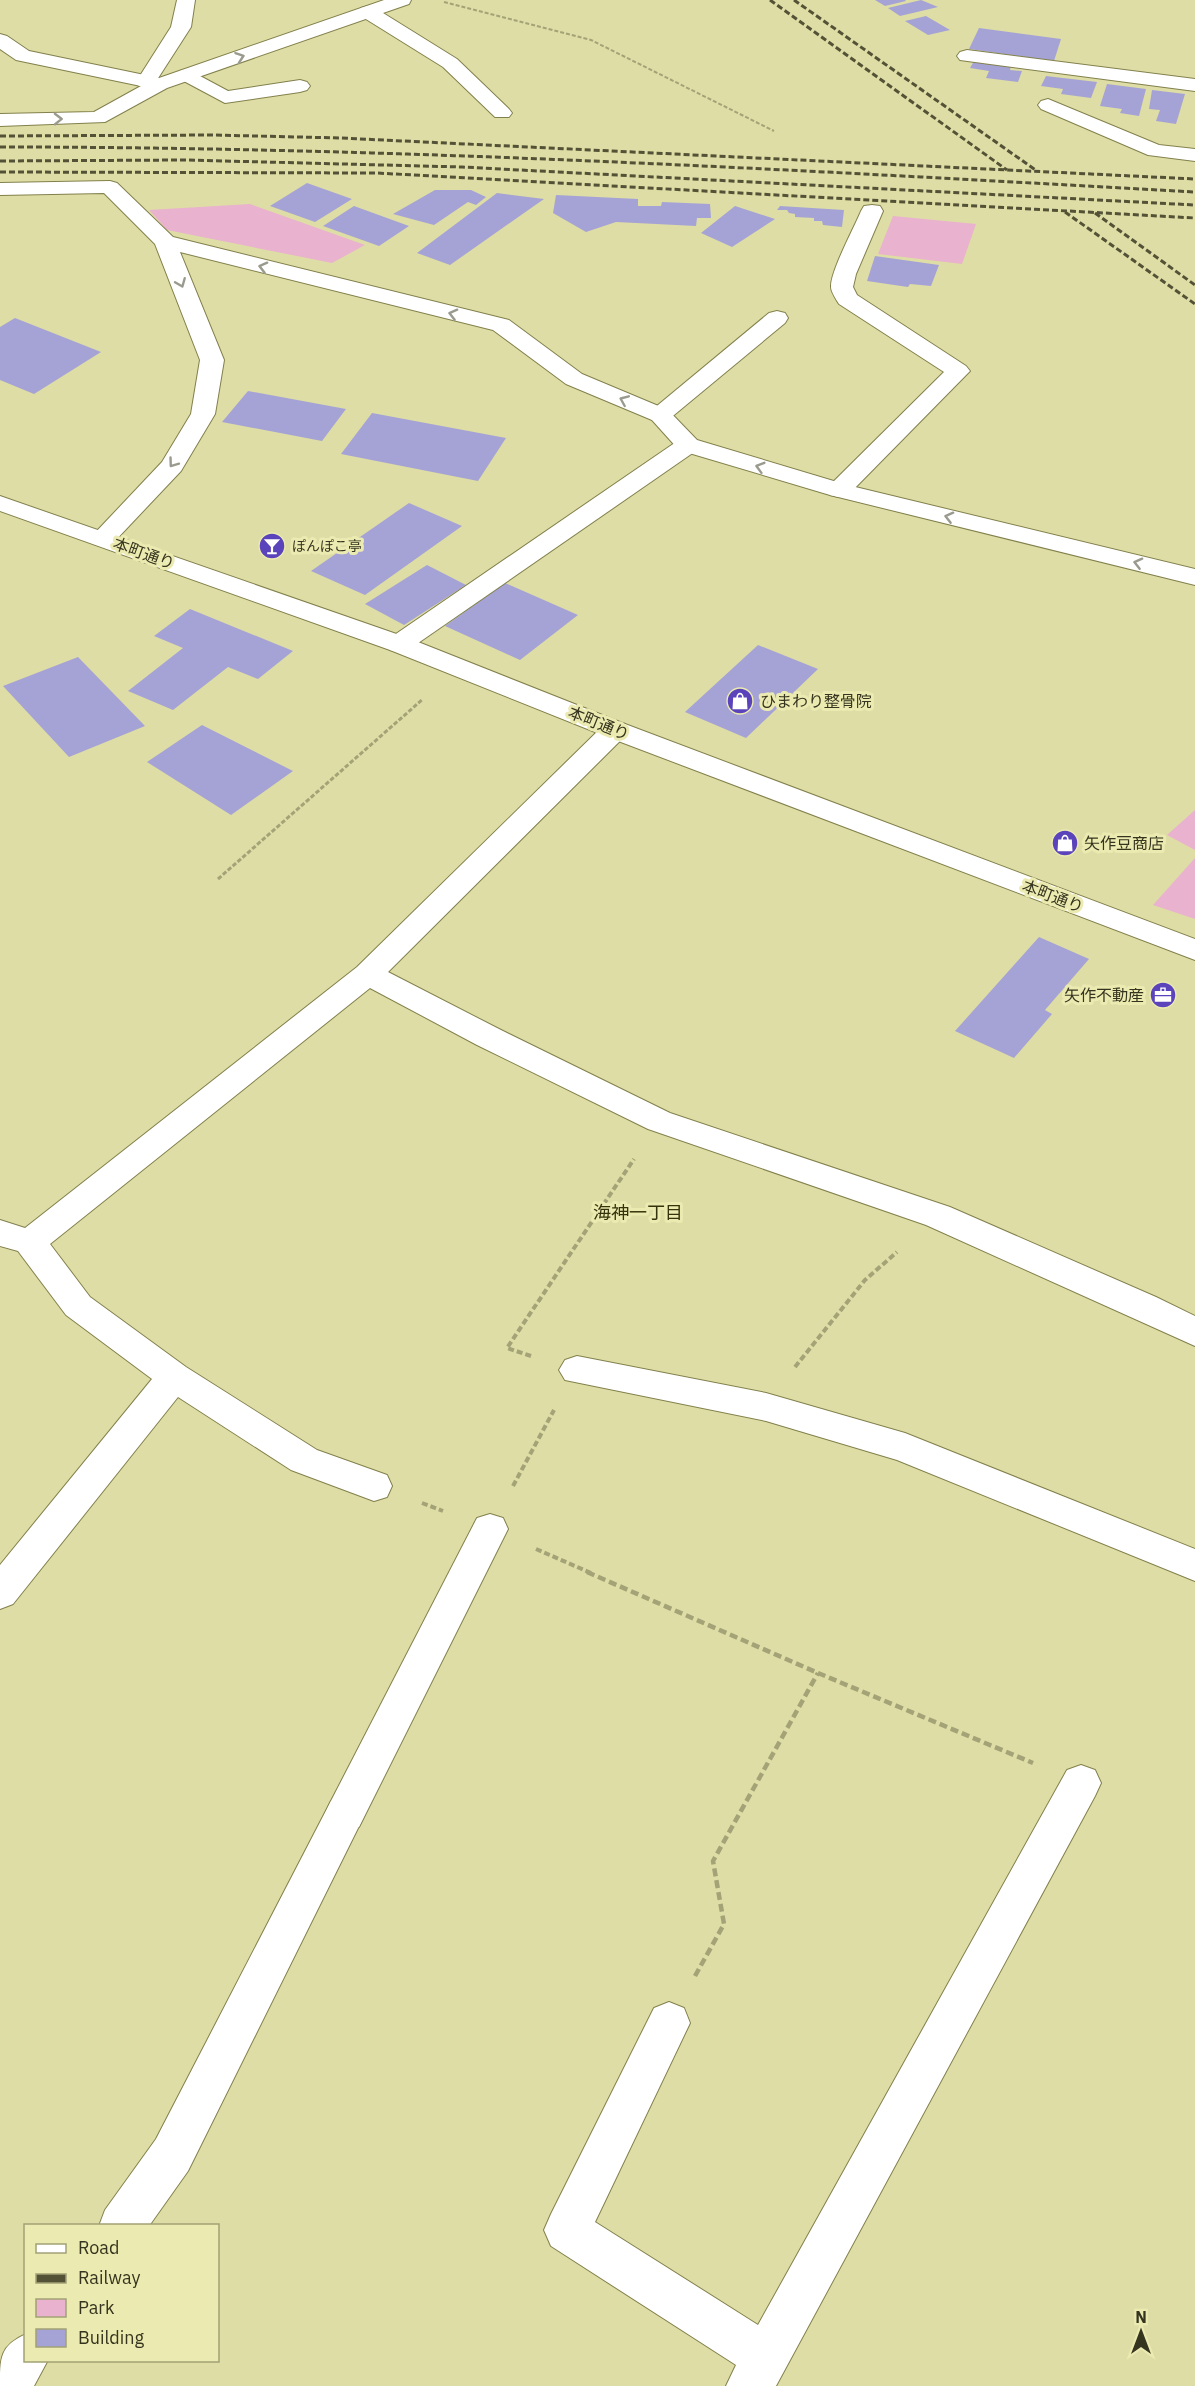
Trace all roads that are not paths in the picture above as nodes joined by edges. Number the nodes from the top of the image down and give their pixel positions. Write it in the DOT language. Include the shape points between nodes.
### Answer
graph roads {
  1 [pos="186,0"];
  2 [pos="402,0"];
  3 [pos="368,12"];
  4 [pos="0,40"];
  5 [pos="967,56"];
  6 [pos="187,75"];
  7 [pos="153,83"];
  8 [pos="1195,85"];
  9 [pos="300,86"];
  10 [pos="1048,105"];
  11 [pos="502,113"];
  12 [pos="0,120"];
  13 [pos="1195,155"];
  14 [pos="0,189"];
  15 [pos="872,211"];
  16 [pos="165,242"];
  17 [pos="777,318"];
  18 [pos="660,415"];
  19 [pos="688,445"];
  20 [pos="839,490"];
  21 [pos="0,503"];
  22 [pos="103,539"];
  23 [pos="1195,577"];
  24 [pos="399,644"];
  25 [pos="615,730"];
  26 [pos="1195,950"];
  27 [pos="368,974"];
  28 [pos="15,1238"];
  29 [pos="1195,1332"];
  30 [pos="577,1370"];
  31 [pos="174,1377"];
  32 [pos="374,1486"];
  33 [pos="490,1528"];
  34 [pos="1195,1565"];
  35 [pos="0,1593"];
  36 [pos="1081,1783"];
  37 [pos="669,2023"];
  38 [pos="122,2224"];
  39 [pos="24,2360"];
  40 [pos="758,2371"];
  41 [pos="5,2386"];
  1 -- 7 [label="street" via="181,27"];
  2 -- 3 [label="street"];
  6 -- 3 [label="street, one-way"];
  3 -- 11 [label="street" via="450,63"];
  4 -- 7 [label="street" via="22,56"];
  5 -- 8 [label="street"];
  6 -- 7 [label="street"];
  6 -- 9 [label="street" via="225,96"];
  12 -- 7 [label="street, one-way" via="98,118"];
  10 -- 13 [label="street" via="1155,151"];
  14 -- 16 [label="street" via="110,188"];
  15 -- 20 [label="street" via="845,273 842,287 847,299 958,371"];
  18 -- 16 [label="street, one-way" via="574,379 501,326"];
  16 -- 22 [label="street, one-way" via="212,360 204,414 172,466"];
  17 -- 18 [label="street"];
  18 -- 19 [label="street"];
  20 -- 19 [label="street, one-way"];
  19 -- 24 [label="street"];
  23 -- 20 [label="street, one-way"];
  21 -- 22 [label="street, 本町通り"];
  22 -- 24 [label="street, 本町通り"];
  24 -- 25 [label="street, 本町通り"];
  25 -- 26 [label="street, 本町通り"];
  25 -- 27 [label="street"];
  27 -- 28 [label="street"];
  27 -- 29 [label="street" via="659,1121 938,1216"];
  28 -- 31 [label="street" via="78,1306"];
  30 -- 34 [label="street" via="766,1407 905,1448"];
  31 -- 32 [label="street" via="304,1460"];
  31 -- 35 [label="street"];
  33 -- 38 [label="street" via="172,2155"];
  36 -- 40 [label="street"];
  37 -- 40 [label="street" via="567,2230"];
  39 -- 41 [label="street"];
}
